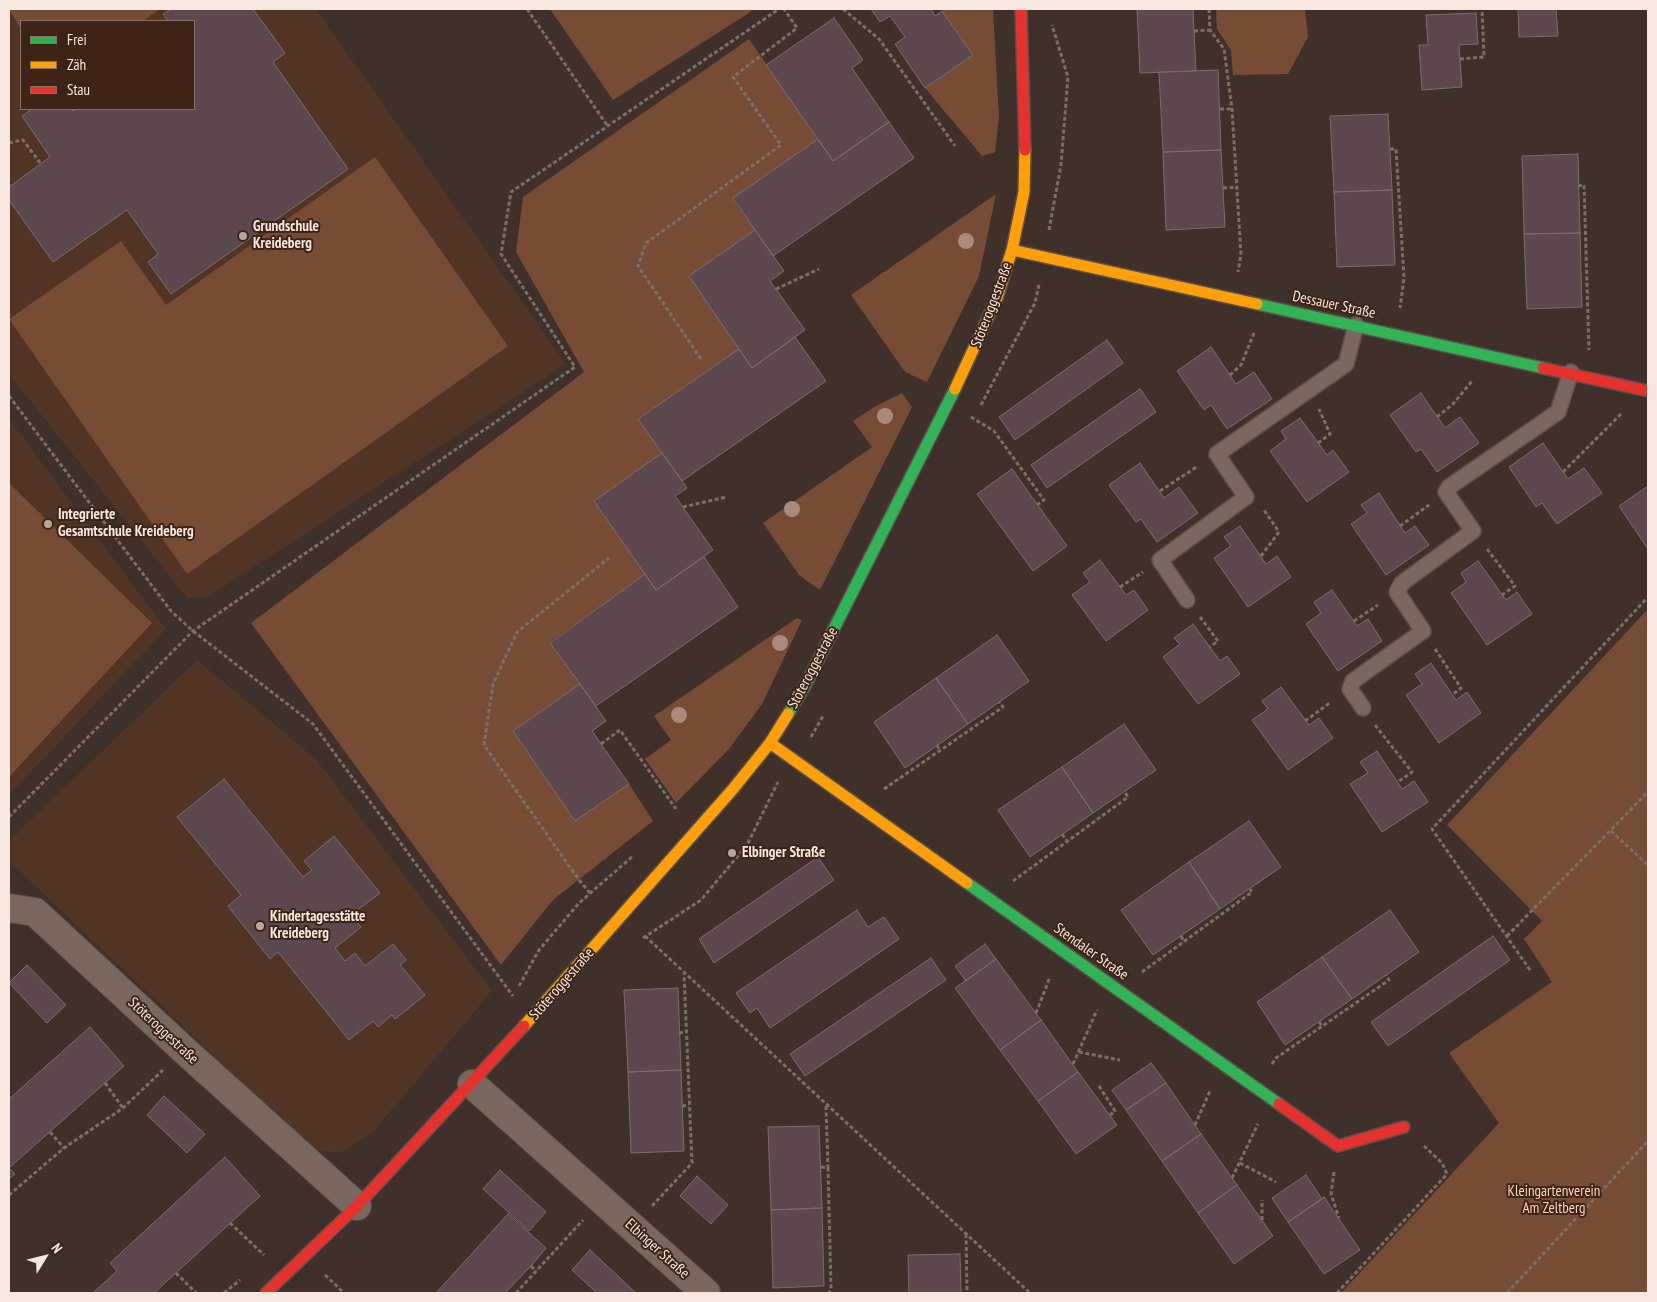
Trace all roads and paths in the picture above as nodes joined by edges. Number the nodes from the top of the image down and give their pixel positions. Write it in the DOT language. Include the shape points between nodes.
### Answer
graph roads {
  1 [pos="527,9"];
  2 [pos="780,9"];
  3 [pos="784,9"];
  4 [pos="843,9"];
  5 [pos="1021,9"];
  6 [pos="1208,9"];
  7 [pos="1482,9"];
  8 [pos="1210,30"];
  9 [pos="1194,31"];
  10 [pos="1460,59"];
  11 [pos="1220,109"];
  12 [pos="1232,109"];
  13 [pos="607,125"];
  14 [pos="9,144"];
  15 [pos="955,146"];
  16 [pos="1390,149"];
  17 [pos="41,164"];
  18 [pos="1578,186"];
  19 [pos="1236,187"];
  20 [pos="1223,188"];
  21 [pos="1392,218"];
  22 [pos="1400,218"];
  23 [pos="1012,250"];
  24 [pos="819,269"];
  25 [pos="1581,272"];
  26 [pos="1588,272"];
  27 [pos="776,289"];
  28 [pos="1234,299"];
  29 [pos="1266,306"];
  30 [pos="1356,326"];
  31 [pos="1396,334"];
  32 [pos="1480,354"];
  33 [pos="701,359"];
  34 [pos="1571,372"];
  35 [pos="1230,375"];
  36 [pos="1590,376"];
  37 [pos="1311,390"];
  38 [pos="1647,390"];
  39 [pos="9,396"];
  40 [pos="948,404"];
  41 [pos="1438,417"];
  42 [pos="1318,443"];
  43 [pos="1217,454"];
  44 [pos="1563,472"];
  45 [pos="1160,491"];
  46 [pos="1446,492"];
  47 [pos="726,497"];
  48 [pos="1037,505"];
  49 [pos="682,506"];
  50 [pos="1400,526"];
  51 [pos="1279,532"];
  52 [pos="1473,532"];
  53 [pos="1261,556"];
  54 [pos="609,558"];
  55 [pos="1397,592"];
  56 [pos="1502,595"];
  57 [pos="1648,597"];
  58 [pos="1188,600"];
  59 [pos="1354,621"];
  60 [pos="193,631"];
  61 [pos="1423,631"];
  62 [pos="1210,647"];
  63 [pos="1350,689"];
  64 [pos="1453,694"];
  65 [pos="999,702"];
  66 [pos="1363,708"];
  67 [pos="1305,721"];
  68 [pos="770,743"];
  69 [pos="601,744"];
  70 [pos="937,745"];
  71 [pos="940,751"];
  72 [pos="1398,782"];
  73 [pos="1124,791"];
  74 [pos="1648,792"];
  75 [pos="859,806"];
  76 [pos="681,816"];
  77 [pos="9,817"];
  78 [pos="1611,831"];
  79 [pos="1062,834"];
  80 [pos="1066,840"];
  81 [pos="635,854"];
  82 [pos="1648,865"];
  83 [pos="1250,888"];
  84 [pos="590,893"];
  85 [pos="990,899"];
  86 [pos="9,908"];
  87 [pos="645,936"];
  88 [pos="1181,936"];
  89 [pos="1507,936"];
  90 [pos="1184,942"];
  91 [pos="1061,950"];
  92 [pos="1530,970"];
  93 [pos="684,974"];
  94 [pos="1386,975"];
  95 [pos="1109,984"];
  96 [pos="1126,995"];
  97 [pos="513,997"];
  98 [pos="507,1004"];
  99 [pos="1036,1013"];
  100 [pos="1319,1022"];
  101 [pos="1322,1026"];
  102 [pos="686,1032"];
  103 [pos="679,1033"];
  104 [pos="184,1050"];
  105 [pos="1078,1052"];
  106 [pos="1120,1060"];
  107 [pos="1073,1064"];
  108 [pos="1223,1064"];
  109 [pos="105,1083"];
  110 [pos="472,1084"];
  111 [pos="1099,1086"];
  112 [pos="1257,1088"];
  113 [pos="1271,1098"];
  114 [pos="689,1105"];
  115 [pos="682,1106"];
  116 [pos="826,1106"];
  117 [pos="123,1108"];
  118 [pos="1110,1115"];
  119 [pos="1195,1125"];
  120 [pos="1404,1127"];
  121 [pos="50,1132"];
  122 [pos="1648,1141"];
  123 [pos="1338,1146"];
  124 [pos="64,1148"];
  125 [pos="1240,1163"];
  126 [pos="821,1167"];
  127 [pos="828,1168"];
  128 [pos="1232,1178"];
  129 [pos="1276,1182"];
  130 [pos="9,1195"];
  131 [pos="602,1199"];
  132 [pos="1262,1200"];
  133 [pos="357,1206"];
  134 [pos="1339,1218"];
  135 [pos="1262,1220"];
  136 [pos="230,1223"];
  137 [pos="632,1227"];
  138 [pos="966,1234"];
  139 [pos="830,1247"];
  140 [pos="824,1248"];
  141 [pos="260,1263"];
  142 [pos="530,1266"];
  143 [pos="536,1271"];
  144 [pos="176,1273"];
  145 [pos="245,1275"];
  146 [pos="196,1293"];
  147 [pos="224,1293"];
  148 [pos="266,1293"];
  149 [pos="516,1293"];
  150 [pos="706,1293"];
  151 [pos="829,1293"];
  152 [pos="967,1293"];
  153 [pos="1030,1293"];
  154 [pos="1337,1293"];
  155 [pos="1507,1293"];
  1 -- 13 [label="path"];
  2 -- 13 [label="path"];
  3 -- 33 [label="path" via="797,28 733,77 781,145 646,243 638,266"];
  4 -- 15 [label="path" via="879,39"];
  5 -- 23 [label="street, Stöteroggestraße" via="1026,126 1024,192"];
  6 -- 8 [label="path"];
  7 -- 10 [label="path" via="1484,57"];
  8 -- 9 [label="path"];
  8 -- 12 [label="path" via="1224,49"];
  11 -- 12 [label="path"];
  12 -- 19 [label="path"];
  13 -- 60 [label="path" via="511,192 501,254 575,367"];
  14 -- 17 [label="path" via="23,140"];
  16 -- 22 [label="path" via="1396,149"];
  18 -- 26 [label="path" via="1584,184"];
  19 -- 20 [label="path"];
  19 -- 28 [label="path" via="1241,255"];
  21 -- 22 [label="path"];
  22 -- 31 [label="path" via="1404,278"];
  23 -- 28 [label="street, Dessauer Straße"];
  23 -- 40 [label="street, Stöteroggestraße" via="997,298"];
  24 -- 27 [label="path"];
  25 -- 26 [label="path"];
  26 -- 36 [label="path"];
  28 -- 29 [label="street, Dessauer Straße"];
  29 -- 30 [label="street, Dessauer Straße"];
  29 -- 35 [label="path" via="1241,365"];
  30 -- 31 [label="street, Dessauer Straße"];
  30 -- 37 [label="lane" via="1346,364"];
  31 -- 32 [label="street, Dessauer Straße"];
  32 -- 34 [label="street, Dessauer Straße"];
  32 -- 41 [label="path" via="1472,383"];
  34 -- 36 [label="street, Dessauer Straße"];
  34 -- 46 [label="lane" via="1558,412"];
  36 -- 38 [label="street, Dessauer Straße"];
  37 -- 42 [label="path" via="1330,434"];
  37 -- 43 [label="lane"];
  38 -- 44 [label="path"];
  39 -- 60 [label="path" via="170,611"];
  40 -- 48 [label="path" via="994,431 1044,500"];
  40 -- 68 [label="street, Stöteroggestraße" via="805,686"];
  43 -- 45 [label="path"];
  43 -- 58 [label="lane" via="1246,498 1160,560"];
  46 -- 50 [label="path"];
  46 -- 52 [label="lane"];
  47 -- 49 [label="path"];
  51 -- 53 [label="path"];
  52 -- 55 [label="lane" via="1402,582"];
  52 -- 56 [label="path" via="1515,586"];
  54 -- 84 [label="path" via="517,632 494,684 484,745"];
  55 -- 59 [label="path"];
  55 -- 61 [label="lane"];
  57 -- 89 [label="path" via="1432,829"];
  58 -- 62 [label="path" via="1218,641"];
  60 -- 77 [label="path"];
  60 -- 97 [label="path" via="313,724"];
  61 -- 63 [label="lane" via="1354,681"];
  61 -- 64 [label="path" via="1461,688"];
  63 -- 66 [label="lane"];
  63 -- 67 [label="path"];
  65 -- 71 [label="path" via="1002,707"];
  66 -- 72 [label="path" via="1412,772"];
  68 -- 75 [label="street, Stendaler Straße"];
  68 -- 110 [label="street, Stöteroggestraße" via="694,834"];
  69 -- 76 [label="path" via="620,730"];
  70 -- 71 [label="path"];
  71 -- 75 [label="path"];
  73 -- 80 [label="path" via="1128,797"];
  74 -- 78 [label="path"];
  75 -- 85 [label="street, Stendaler Straße"];
  78 -- 82 [label="path"];
  78 -- 89 [label="path"];
  79 -- 80 [label="path"];
  80 -- 85 [label="path"];
  81 -- 84 [label="path"];
  83 -- 90 [label="path" via="1252,892"];
  84 -- 97 [label="path" via="539,950"];
  85 -- 91 [label="street, Stendaler Straße"];
  86 -- 104 [label="street, Stöteroggestraße" via="36,912"];
  87 -- 93 [label="path"];
  88 -- 90 [label="path"];
  89 -- 92 [label="path"];
  90 -- 96 [label="path" via="1144,968"];
  91 -- 95 [label="street, Stendaler Straße"];
  91 -- 99 [label="path"];
  93 -- 102 [label="path"];
  93 -- 116 [label="path"];
  94 -- 101 [label="path" via="1389,980"];
  95 -- 96 [label="street, Stendaler Straße"];
  95 -- 105 [label="path"];
  96 -- 108 [label="street, Stendaler Straße"];
  97 -- 98 [label="path"];
  100 -- 101 [label="path"];
  101 -- 112 [label="path" via="1276,1058"];
  102 -- 103 [label="path"];
  102 -- 114 [label="path"];
  104 -- 117 [label="path"];
  104 -- 133 [label="street, Stöteroggestraße"];
  105 -- 106 [label="path"];
  105 -- 107 [label="path"];
  108 -- 112 [label="street, Stendaler Straße"];
  108 -- 119 [label="path"];
  109 -- 117 [label="path"];
  110 -- 131 [label="street, Elbinger Straße"];
  110 -- 133 [label="street, Stöteroggestraße"];
  111 -- 118 [label="path" via="1115,1111"];
  112 -- 113 [label="street, Stendaler Straße"];
  113 -- 123 [label="street, Stendaler Straße"];
  113 -- 125 [label="path"];
  114 -- 115 [label="path"];
  114 -- 137 [label="path" via="692,1163"];
  116 -- 127 [label="path"];
  116 -- 138 [label="path"];
  117 -- 124 [label="path"];
  120 -- 123 [label="street"];
  120 -- 154 [label="path" via="1442,1163 1447,1174"];
  121 -- 124 [label="path"];
  122 -- 155 [label="path"];
  123 -- 134 [label="path" via="1331,1194"];
  124 -- 130 [label="path"];
  125 -- 128 [label="path"];
  125 -- 129 [label="path"];
  126 -- 127 [label="path"];
  127 -- 139 [label="path"];
  131 -- 137 [label="street, Elbinger Straße"];
  131 -- 143 [label="path"];
  132 -- 135 [label="path"];
  133 -- 148 [label="street, Stöteroggestraße"];
  136 -- 141 [label="path" via="267,1257"];
  137 -- 150 [label="street, Elbinger Straße"];
  138 -- 152 [label="path"];
  138 -- 153 [label="path"];
  139 -- 140 [label="path"];
  139 -- 151 [label="path"];
  142 -- 143 [label="path"];
  143 -- 149 [label="path"];
  144 -- 146 [label="path"];
  145 -- 147 [label="path"];
}
